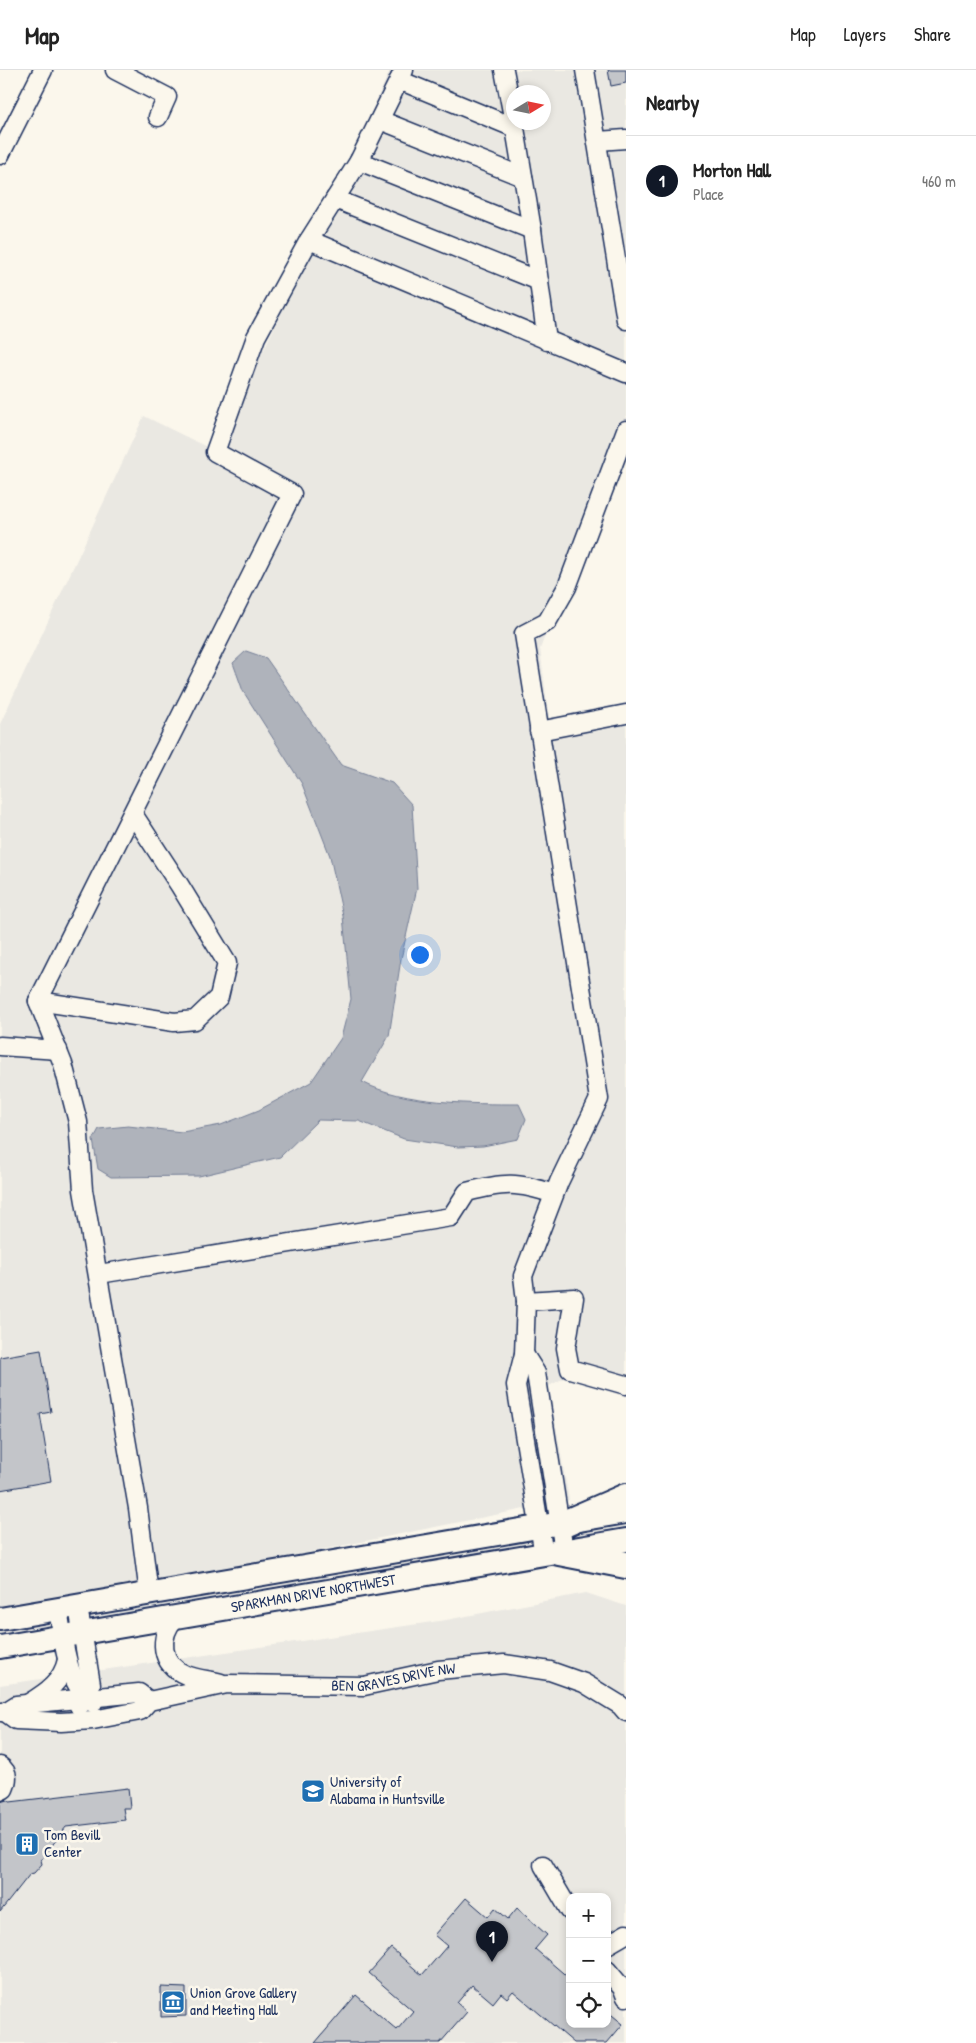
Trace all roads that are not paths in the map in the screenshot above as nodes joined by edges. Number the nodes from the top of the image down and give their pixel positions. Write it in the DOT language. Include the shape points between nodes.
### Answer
graph roads {
  1 [pos="43,70"];
  2 [pos="115,70"];
  3 [pos="489,70"];
  4 [pos="585,70"];
  5 [pos="505,73"];
  6 [pos="402,75"];
  7 [pos="158,117"];
  8 [pos="380,120"];
  9 [pos="506,120"];
  10 [pos="515,130"];
  11 [pos="626,139"];
  12 [pos="598,141"];
  13 [pos="0,155"];
  14 [pos="360,161"];
  15 [pos="523,177"];
  16 [pos="335,199"];
  17 [pos="532,230"];
  18 [pos="309,240"];
  19 [pos="539,281"];
  20 [pos="626,320"];
  21 [pos="547,341"];
  22 [pos="626,373"];
  23 [pos="626,430"];
  24 [pos="626,714"];
  25 [pos="539,731"];
  26 [pos="133,814"];
  27 [pos="38,1001"];
  28 [pos="0,1046"];
  29 [pos="58,1050"];
  30 [pos="554,1194"];
  31 [pos="99,1274"];
  32 [pos="526,1301"];
  33 [pos="626,1385"];
  34 [pos="626,1497"];
  35 [pos="626,1512"];
  36 [pos="555,1525"];
  37 [pos="626,1540"];
  38 [pos="556,1553"];
  39 [pos="626,1565"];
  40 [pos="149,1594"];
  41 [pos="68,1608"];
  42 [pos="175,1618"];
  43 [pos="0,1619"];
  44 [pos="73,1635"];
  45 [pos="0,1647"];
  46 [pos="67,1660"];
  47 [pos="227,1684"];
  48 [pos="87,1699"];
  49 [pos="150,1701"];
  50 [pos="28,1704"];
  51 [pos="2,1712"];
  52 [pos="626,1712"];
  53 [pos="112,1717"];
  54 [pos="61,1722"];
  55 [pos="0,1766"];
  56 [pos="0,1791"];
  57 [pos="543,1865"];
  58 [pos="566,1904"];
  59 [pos="626,1934"];
  60 [pos="611,1943"];
  61 [pos="611,1975"];
  62 [pos="626,1997"];
  1 -- 13 [label="street"];
  2 -- 7 [label="street" via="167,97"];
  3 -- 5 [label="street"];
  4 -- 12 [label="street"];
  6 -- 8 [label="street"];
  6 -- 9 [label="street"];
  8 -- 14 [label="street"];
  8 -- 15 [label="street"];
  10 -- 15 [label="street"];
  11 -- 12 [label="street"];
  12 -- 20 [label="street"];
  14 -- 16 [label="street"];
  14 -- 17 [label="street"];
  15 -- 17 [label="street"];
  16 -- 18 [label="street"];
  16 -- 19 [label="street"];
  17 -- 19 [label="street"];
  18 -- 21 [label="street"];
  18 -- 26 [label="street" via="256,337 215,452 292,494"];
  19 -- 21 [label="street"];
  21 -- 22 [label="street"];
  23 -- 25 [label="street" via="567,587 547,622 524,634"];
  24 -- 25 [label="street"];
  25 -- 30 [label="street" via="599,1099"];
  26 -- 27 [label="street"];
  26 -- 27 [label="street" via="227,963 219,996 195,1020 174,1022"];
  27 -- 29 [label="street"];
  28 -- 29 [label="street"];
  29 -- 31 [label="street" via="78,1122 84,1190"];
  30 -- 31 [label="street" via="525,1184 495,1185 467,1192 451,1217"];
  30 -- 32 [label="street" via="523,1276"];
  31 -- 40 [label="street"];
  32 -- 33 [label="street" via="574,1298 566,1348 570,1370"];
  32 -- 36 [label="street" via="524,1354 536,1373"];
  34 -- 36 [label="highway"];
  35 -- 36 [label="main road, SPARKMAN DRIVE NORTHWEST"];
  36 -- 38 [label="street"];
  36 -- 40 [label="main road, SPARKMAN DRIVE NORTHWEST"];
  37 -- 38 [label="main road, SPARKMAN DRIVE NORTHWEST"];
  38 -- 39 [label="highway"];
  38 -- 42 [label="main road, SPARKMAN DRIVE NORTHWEST"];
  40 -- 41 [label="main road, SPARKMAN DRIVE NORTHWEST"];
  41 -- 43 [label="main road, SPARKMAN DRIVE NORTHWEST"];
  41 -- 44 [label="street"];
  42 -- 44 [label="main road, SPARKMAN DRIVE NORTHWEST"];
  42 -- 47 [label="street" via="168,1625 163,1645 169,1663 187,1676"];
  44 -- 45 [label="main road, SPARKMAN DRIVE NORTHWEST"];
  44 -- 46 [label="street"];
  44 -- 48 [label="street" via="91,1684"];
  46 -- 48 [label="street"];
  46 -- 50 [label="street" via="57,1683"];
  47 -- 49 [label="street, BEN GRAVES DRIVE NW"];
  47 -- 52 [label="street, BEN GRAVES DRIVE NW" via="364,1686 438,1670 504,1664 550,1670 584,1683"];
  48 -- 49 [label="street, BEN GRAVES DRIVE NW" via="139,1693"];
  48 -- 50 [label="street, BEN GRAVES DRIVE NW"];
  48 -- 53 [label="street"];
  48 -- 54 [label="street"];
  49 -- 53 [label="street, BEN GRAVES DRIVE NW" via="140,1711"];
  50 -- 51 [label="street, BEN GRAVES DRIVE NW" via="16,1705"];
  51 -- 54 [label="street, BEN GRAVES DRIVE NW" via="16,1720"];
  53 -- 54 [label="street, BEN GRAVES DRIVE NW"];
  55 -- 56 [label="street" via="8,1780"];
  57 -- 58 [label="street"];
  59 -- 60 [label="street"];
  61 -- 62 [label="street"];
}
